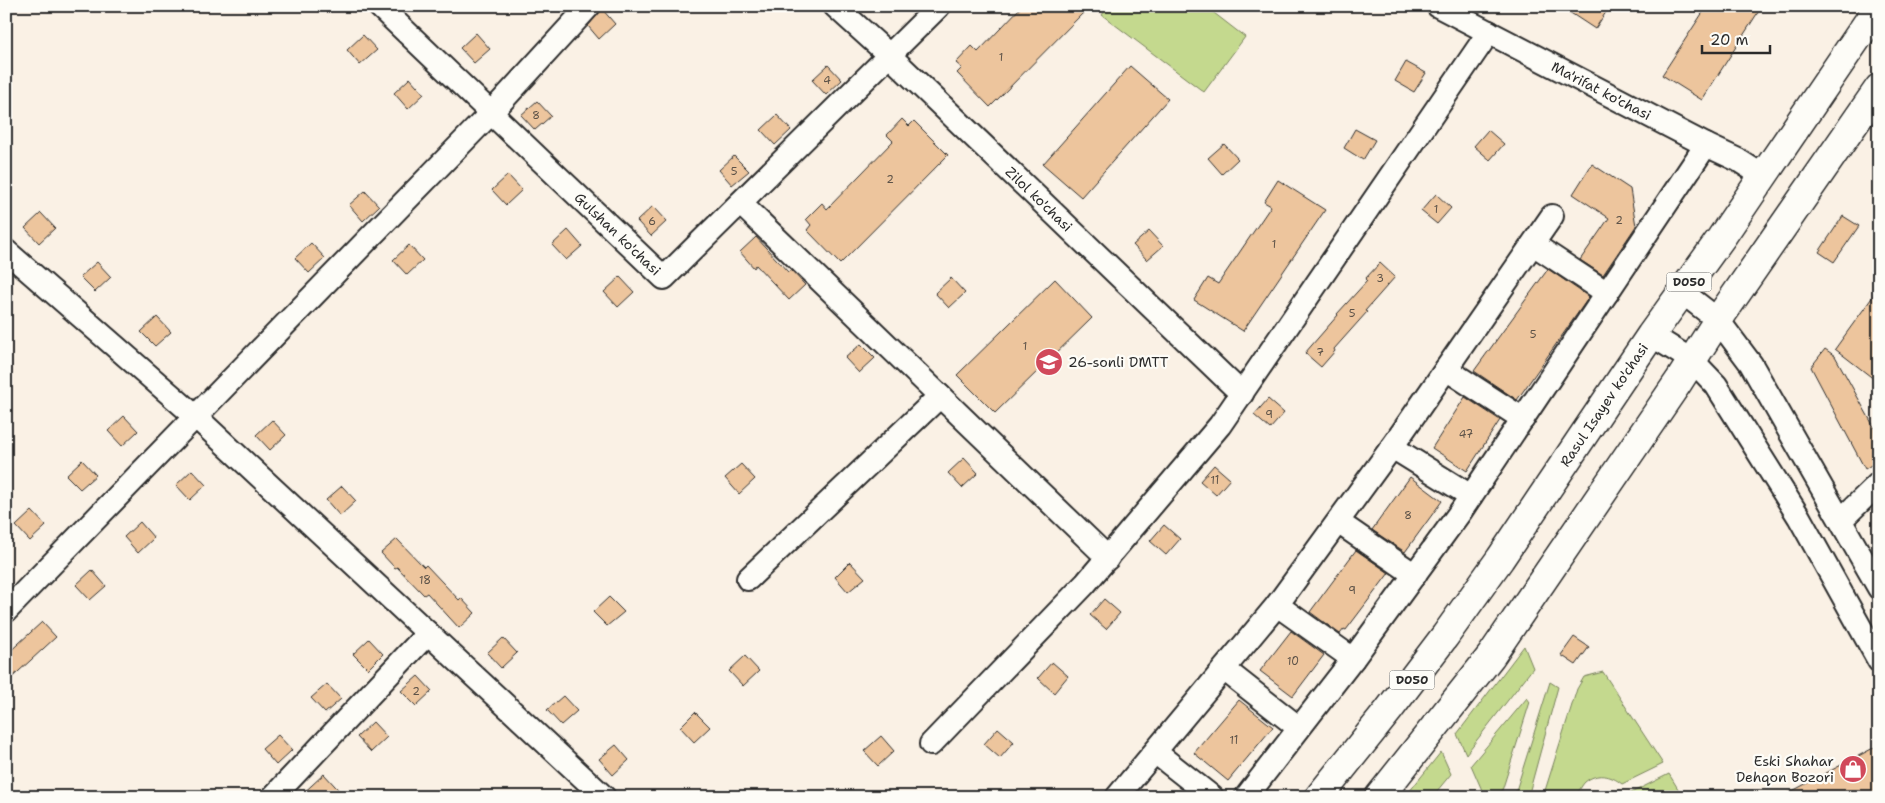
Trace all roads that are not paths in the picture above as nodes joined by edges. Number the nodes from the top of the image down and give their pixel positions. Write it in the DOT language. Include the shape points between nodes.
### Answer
graph roads {
  1 [pos="379,6"];
  2 [pos="589,6"];
  3 [pos="835,6"];
  4 [pos="939,6"];
  5 [pos="1438,6"];
  6 [pos="1878,6"];
  7 [pos="1489,32"];
  8 [pos="889,55"];
  9 [pos="1879,88"];
  10 [pos="491,113"];
  11 [pos="1706,145"];
  12 [pos="1763,176"];
  13 [pos="740,203"];
  14 [pos="1552,216"];
  15 [pos="1533,244"];
  16 [pos="6,251"];
  17 [pos="1682,292"];
  18 [pos="1607,293"];
  19 [pos="1718,320"];
  20 [pos="1651,335"];
  21 [pos="1693,360"];
  22 [pos="1446,369"];
  23 [pos="1242,394"];
  24 [pos="940,396"];
  25 [pos="196,417"];
  26 [pos="1523,419"];
  27 [pos="1392,447"];
  28 [pos="1879,483"];
  29 [pos="1471,496"];
  30 [pos="1338,522"];
  31 [pos="1843,523"];
  32 [pos="1815,545"];
  33 [pos="1108,558"];
  34 [pos="1415,575"];
  35 [pos="748,579"];
  36 [pos="1879,588"];
  37 [pos="1277,605"];
  38 [pos="6,611"];
  39 [pos="428,633"];
  40 [pos="1353,659"];
  41 [pos="1879,661"];
  42 [pos="1224,669"];
  43 [pos="1299,728"];
  44 [pos="931,744"];
  45 [pos="1154,752"];
  46 [pos="273,797"];
  47 [pos="604,797"];
  48 [pos="1117,797"];
  49 [pos="1212,797"];
  50 [pos="1246,797"];
  51 [pos="1319,797"];
  52 [pos="1379,797"];
  1 -- 10 [label="street, Gulshan ko'chasi"];
  2 -- 10 [label="street"];
  3 -- 8 [label="street, Zilol ko'chasi"];
  4 -- 8 [label="street, Gulshan ko'chasi"];
  5 -- 7 [label="street, Ma'rifat ko'chasi"];
  6 -- 12 [label="main road, Rasul Isayev ko'chasi / D050"];
  7 -- 11 [label="street, Ma'rifat ko'chasi"];
  7 -- 23 [label="street"];
  8 -- 13 [label="street, Gulshan ko'chasi"];
  8 -- 23 [label="street, Zilol ko'chasi"];
  9 -- 19 [label="main road"];
  10 -- 13 [label="street, Gulshan ko'chasi" via="664,278"];
  10 -- 25 [label="street"];
  11 -- 12 [label="street, Ma'rifat ko'chasi"];
  11 -- 18 [label="street"];
  12 -- 17 [label="main road, Rasul Isayev ko'chasi / D050"];
  13 -- 24 [label="street"];
  14 -- 15 [label="street"];
  15 -- 18 [label="street"];
  15 -- 22 [label="street"];
  16 -- 25 [label="street"];
  17 -- 19 [label="street"];
  17 -- 20 [label="main road, Rasul Isayev ko'chasi / D050"];
  18 -- 26 [label="street"];
  19 -- 21 [label="main road"];
  19 -- 31 [label="street" via="1751,364"];
  20 -- 21 [label="street"];
  20 -- 51 [label="main road, Rasul Isayev ko'chasi / D050" via="1445,636"];
  21 -- 32 [label="street" via="1716,385"];
  21 -- 52 [label="main road" via="1491,656"];
  22 -- 26 [label="street"];
  22 -- 27 [label="street"];
  23 -- 33 [label="street" via="1220,425"];
  24 -- 33 [label="street"];
  24 -- 35 [label="street"];
  25 -- 38 [label="street"];
  25 -- 39 [label="street"];
  26 -- 29 [label="street"];
  27 -- 29 [label="street"];
  27 -- 30 [label="street"];
  28 -- 31 [label="street"];
  29 -- 34 [label="street"];
  30 -- 34 [label="street"];
  30 -- 37 [label="street"];
  31 -- 32 [label="street" via="1843,535 1839,541 1832,546"];
  31 -- 36 [label="street"];
  32 -- 41 [label="street"];
  33 -- 44 [label="street"];
  34 -- 40 [label="street"];
  37 -- 40 [label="street"];
  37 -- 42 [label="street"];
  39 -- 46 [label="street"];
  39 -- 47 [label="street"];
  40 -- 43 [label="street"];
  42 -- 43 [label="street"];
  42 -- 45 [label="street"];
  43 -- 50 [label="street"];
  45 -- 48 [label="street"];
  45 -- 49 [label="street"];
}
